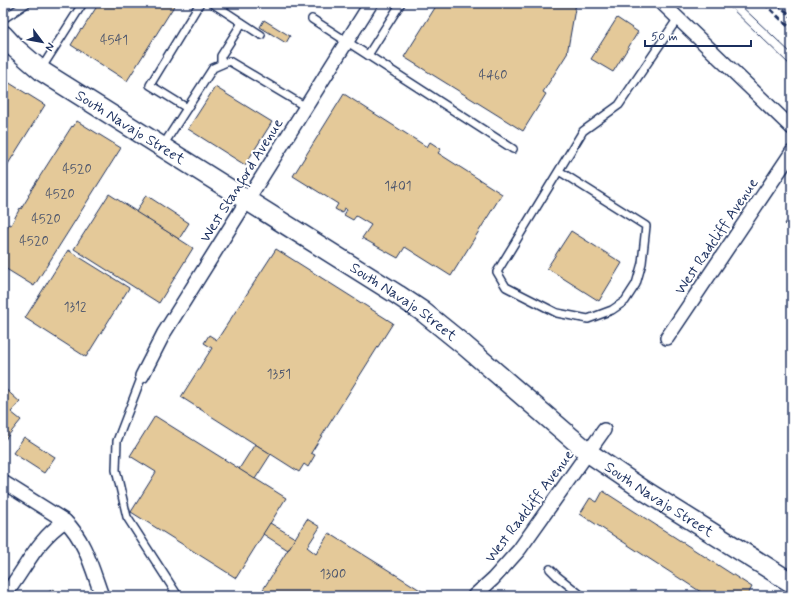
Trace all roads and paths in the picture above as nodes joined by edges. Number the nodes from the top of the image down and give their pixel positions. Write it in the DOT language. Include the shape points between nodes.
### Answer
graph roads {
  1 [pos="27,3"];
  2 [pos="83,3"];
  3 [pos="200,3"];
  4 [pos="212,3"];
  5 [pos="371,3"];
  6 [pos="401,3"];
  7 [pos="662,3"];
  8 [pos="678,18"];
  9 [pos="3,19"];
  10 [pos="312,20"];
  11 [pos="242,23"];
  12 [pos="3,35"];
  13 [pos="261,35"];
  14 [pos="347,42"];
  15 [pos="368,55"];
  16 [pos="221,64"];
  17 [pos="40,70"];
  18 [pos="306,107"];
  19 [pos="187,108"];
  20 [pos="792,128"];
  21 [pos="162,147"];
  22 [pos="513,149"];
  23 [pos="792,152"];
  24 [pos="559,171"];
  25 [pos="248,201"];
  26 [pos="667,338"];
  27 [pos="142,376"];
  28 [pos="604,430"];
  29 [pos="589,453"];
  30 [pos="3,482"];
  31 [pos="65,521"];
  32 [pos="550,569"];
  33 [pos="792,583"];
  34 [pos="4,596"];
  35 [pos="102,596"];
  36 [pos="178,596"];
  37 [pos="474,596"];
  38 [pos="582,596"];
  1 -- 9 [label="lane"];
  2 -- 17 [label="lane"];
  3 -- 19 [label="lane" via="150,85"];
  4 -- 11 [label="lane"];
  5 -- 14 [label="street, West Stanford Avenue"];
  6 -- 15 [label="lane"];
  7 -- 8 [label="street"];
  8 -- 20 [label="street"];
  8 -- 24 [label="lane" via="619,105 583,131"];
  10 -- 14 [label="lane"];
  11 -- 13 [label="lane"];
  11 -- 16 [label="lane" via="221,56"];
  12 -- 17 [label="street, South Navajo Street"];
  14 -- 15 [label="lane"];
  14 -- 18 [label="street, West Stanford Avenue"];
  15 -- 22 [label="lane"];
  16 -- 18 [label="lane" via="230,61"];
  16 -- 19 [label="lane" via="214,68"];
  17 -- 21 [label="street, South Navajo Street"];
  18 -- 25 [label="street, West Stanford Avenue"];
  19 -- 21 [label="lane"];
  21 -- 25 [label="street, South Navajo Street"];
  23 -- 26 [label="street, West Radcliff Avenue"];
  24 -- 24 [label="lane" via="646,226 642,263 636,284 619,306 588,319 557,313 506,287 497,272"];
  25 -- 27 [label="street, West Stanford Avenue" via="164,333"];
  25 -- 29 [label="street, South Navajo Street" via="422,312"];
  27 -- 36 [label="lane" via="117,441 116,470 127,517"];
  28 -- 29 [label="street, West Radcliff Avenue"];
  29 -- 33 [label="street, South Navajo Street"];
  29 -- 37 [label="street, West Radcliff Avenue" via="518,550"];
  30 -- 31 [label="street"];
  31 -- 34 [label="street" via="41,542"];
  31 -- 35 [label="street" via="80,541"];
  32 -- 38 [label="lane"];
}
